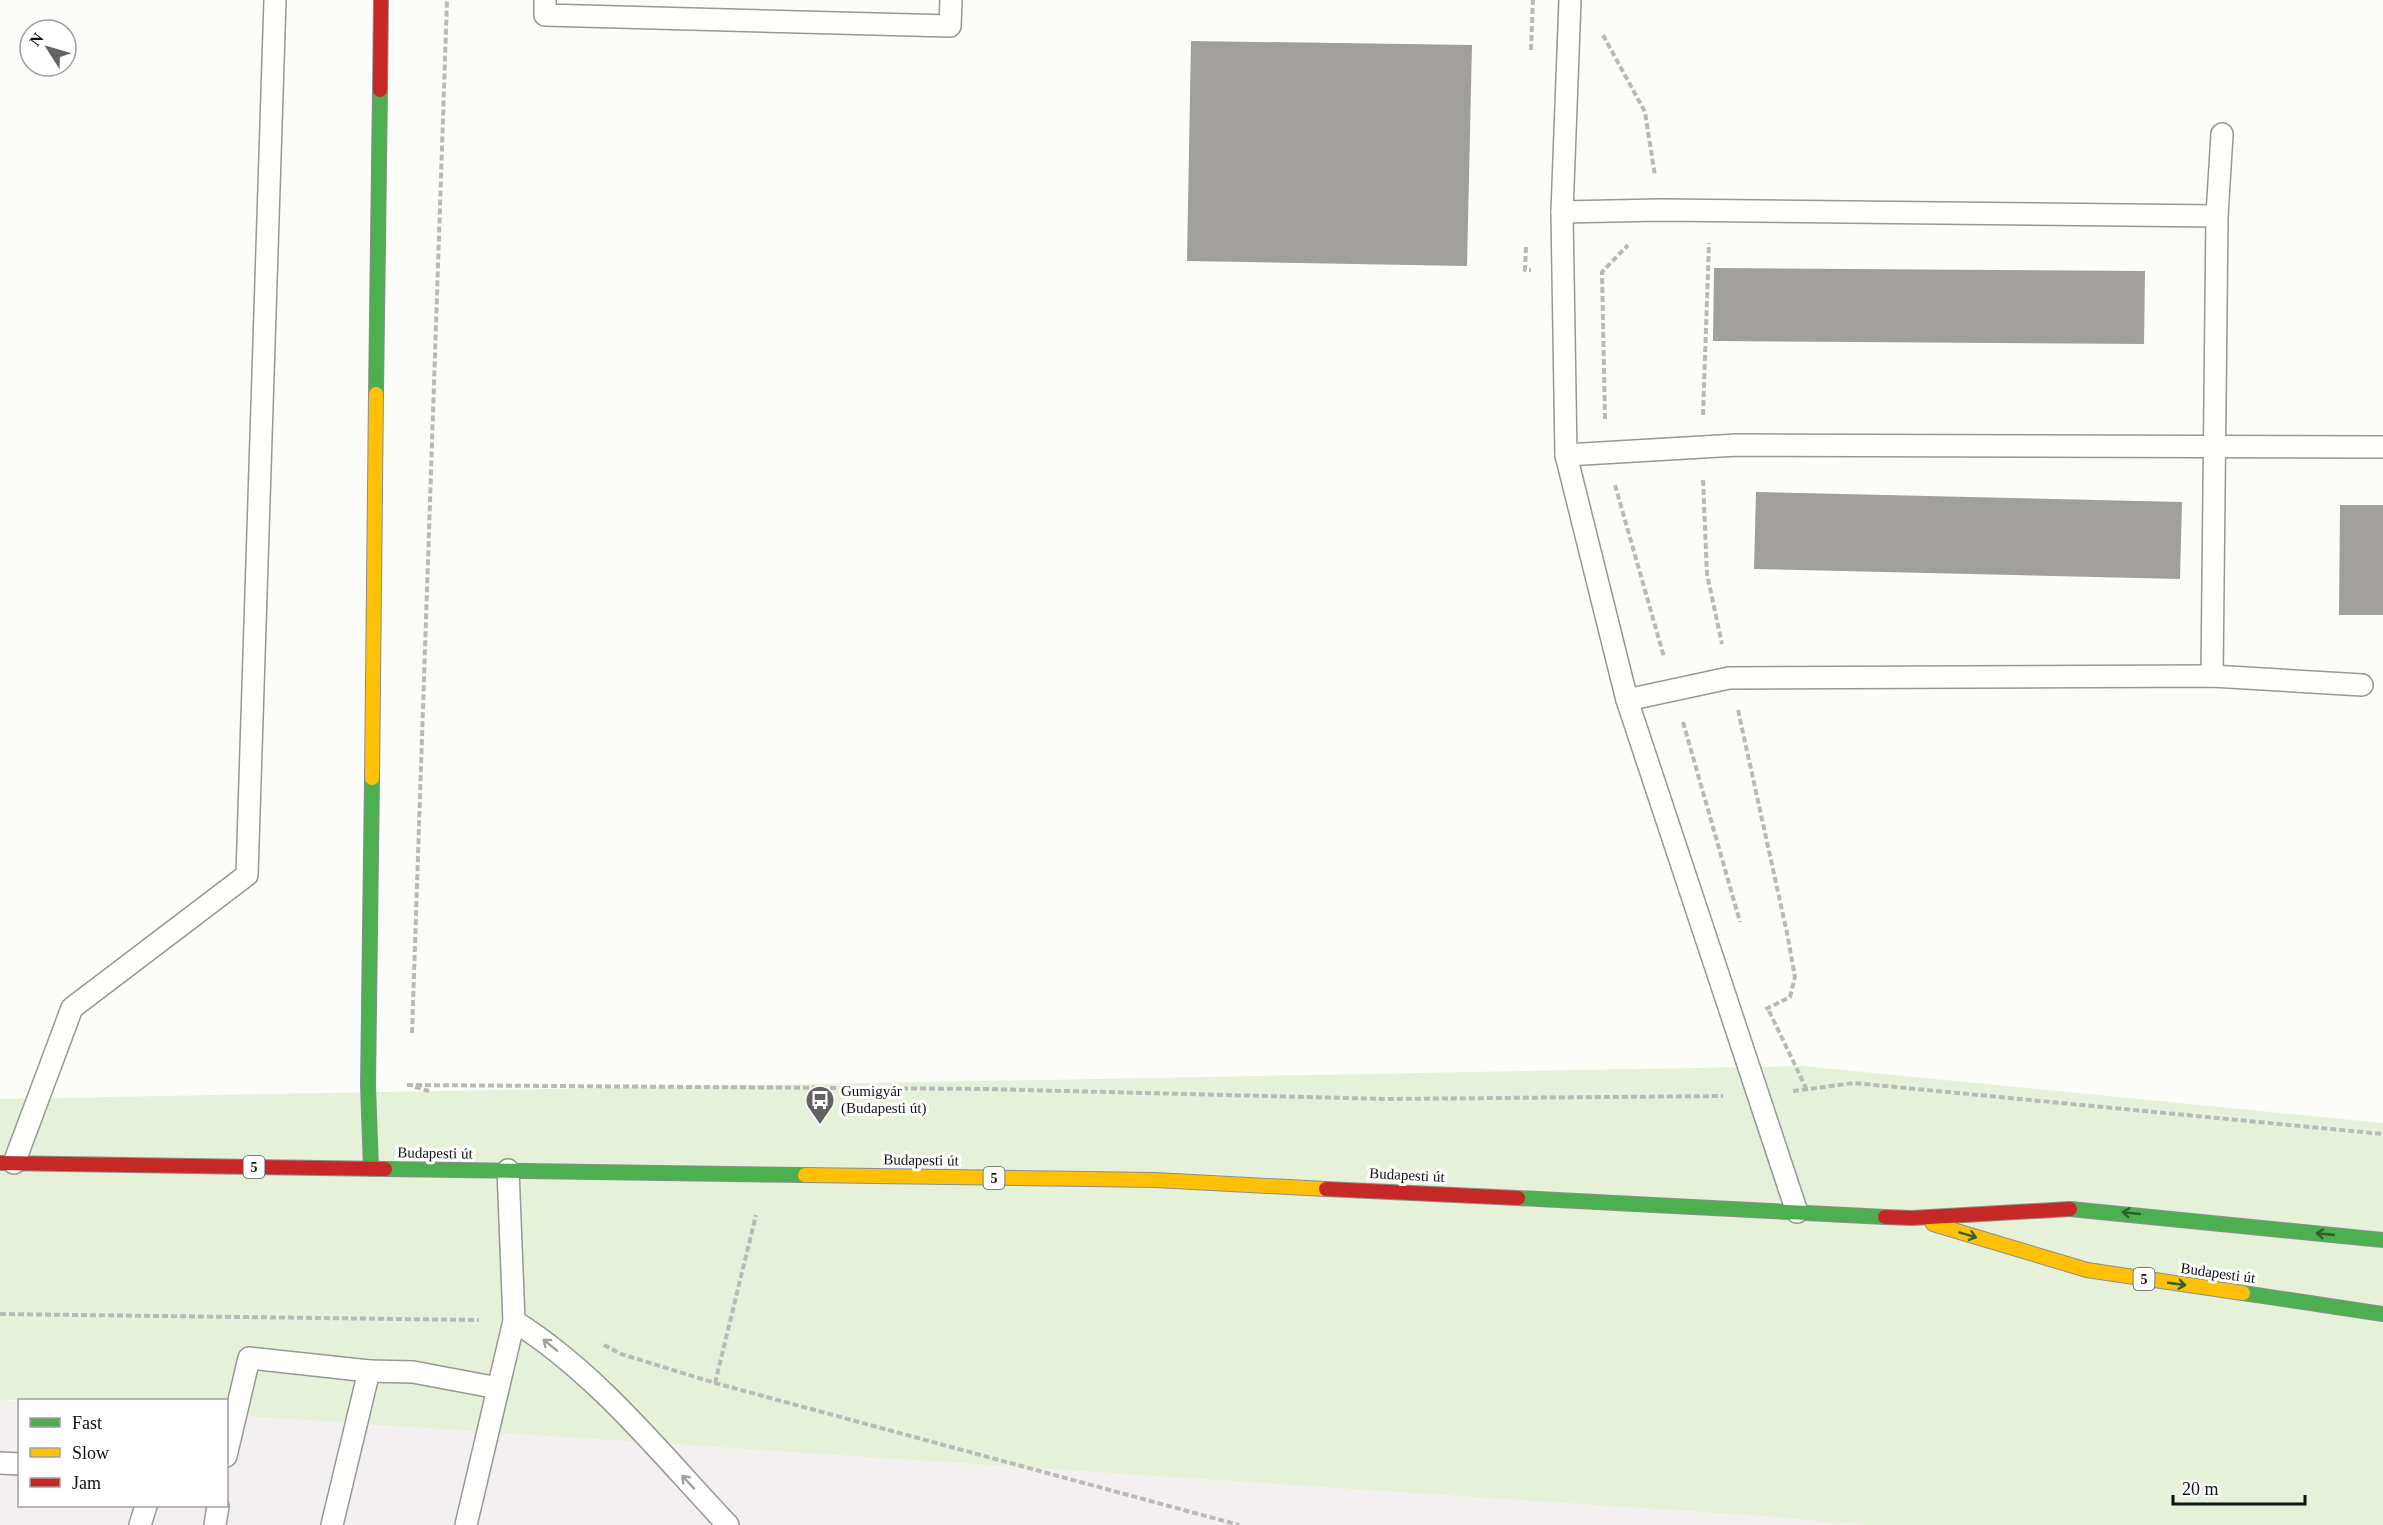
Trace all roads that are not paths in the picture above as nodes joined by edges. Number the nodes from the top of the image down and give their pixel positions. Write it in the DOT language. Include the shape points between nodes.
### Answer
graph roads {
  1 [pos="275,0"];
  2 [pos="381,0"];
  3 [pos="545,0"];
  4 [pos="951,0"];
  5 [pos="1570,0"];
  6 [pos="2222,134"];
  7 [pos="1562,212"];
  8 [pos="2217,216"];
  9 [pos="2383,447"];
  10 [pos="2215,448"];
  11 [pos="1566,455"];
  12 [pos="2212,676"];
  13 [pos="2362,685"];
  14 [pos="1627,700"];
  15 [pos="7,1163"];
  16 [pos="371,1169"];
  17 [pos="508,1170"];
  18 [pos="1797,1212"];
  19 [pos="1912,1218"];
  20 [pos="2383,1240"];
  21 [pos="2383,1314"];
  22 [pos="514,1321"];
  23 [pos="369,1371"];
  24 [pos="498,1388"];
  25 [pos="228,1447"];
  26 [pos="0,1463"];
  27 [pos="18,1464"];
  28 [pos="146,1507"];
  29 [pos="218,1507"];
  30 [pos="140,1525"];
  31 [pos="215,1525"];
  32 [pos="332,1525"];
  33 [pos="466,1525"];
  34 [pos="728,1525"];
  1 -- 15 [label="lane" via="247,875 72,1008"];
  2 -- 16 [label="main road" via="368,1085"];
  3 -- 4 [label="lane" via="545,15 950,26"];
  5 -- 7 [label="lane"];
  6 -- 8 [label="lane"];
  7 -- 8 [label="lane"];
  7 -- 11 [label="lane"];
  8 -- 10 [label="lane"];
  9 -- 10 [label="lane"];
  10 -- 11 [label="lane" via="1749,445"];
  10 -- 12 [label="lane"];
  11 -- 14 [label="lane"];
  12 -- 13 [label="lane"];
  12 -- 14 [label="lane" via="1730,678"];
  14 -- 18 [label="lane"];
  15 -- 16 [label="main road, Budapesti út / 5"];
  16 -- 17 [label="main road, Budapesti út / 5"];
  17 -- 18 [label="main road, Budapesti út / 5" via="1155,1180"];
  17 -- 22 [label="lane"];
  18 -- 19 [label="main road, Budapesti út / 5"];
  20 -- 19 [label="main road, Budapesti út / 5, one-way" via="2079,1208"];
  19 -- 21 [label="main road, Budapesti út / 5, one-way" via="2087,1270"];
  22 -- 24 [label="lane"];
  34 -- 22 [label="lane, one-way" via="585,1374 545,1340"];
  23 -- 24 [label="lane" via="413,1372"];
  23 -- 25 [label="lane" via="249,1358"];
  23 -- 32 [label="lane"];
  24 -- 33 [label="lane"];
  26 -- 27 [label="lane"];
  28 -- 30 [label="lane"];
  29 -- 31 [label="lane"];
}
